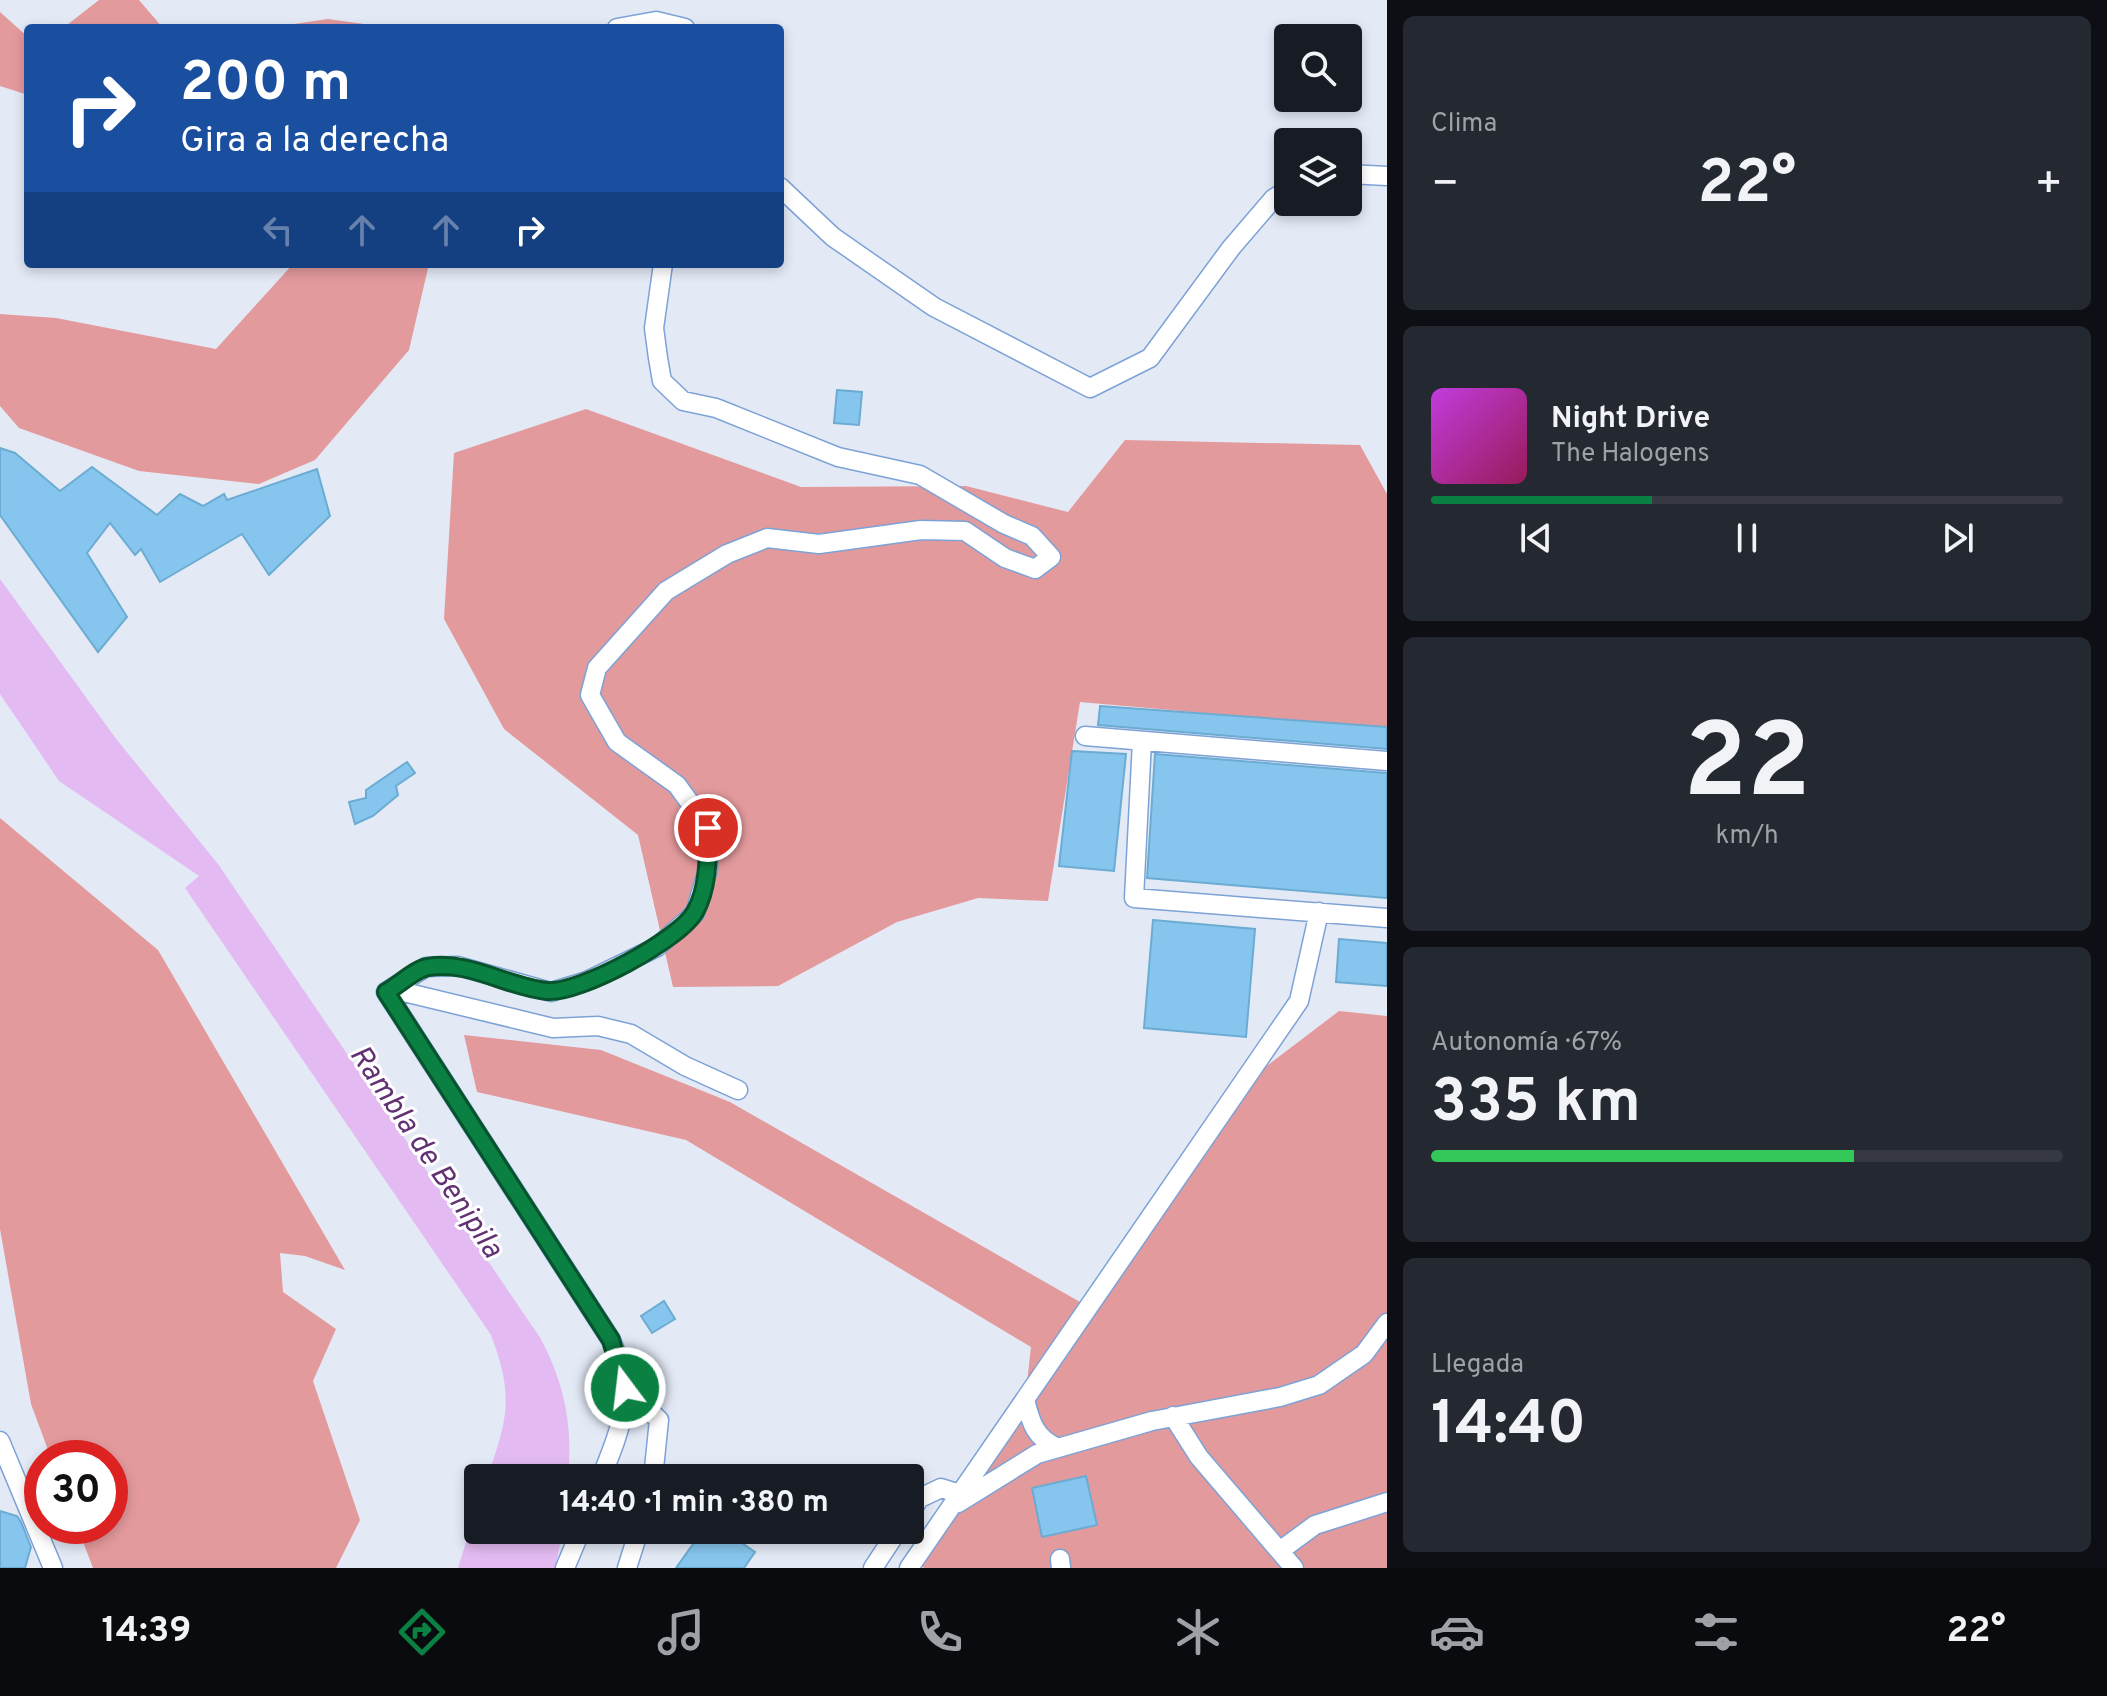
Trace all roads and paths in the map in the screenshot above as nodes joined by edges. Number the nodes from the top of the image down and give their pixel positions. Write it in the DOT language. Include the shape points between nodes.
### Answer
graph roads {
  1 [pos="639,24"];
  2 [pos="668,24"];
  3 [pos="1362,175"];
  4 [pos="1387,176"];
  5 [pos="784,191"];
  6 [pos="1274,198"];
  7 [pos="662,268"];
  8 [pos="1085,736"];
  9 [pos="1142,741"];
  10 [pos="1387,761"];
  11 [pos="1319,912"];
  12 [pos="1387,918"];
  13 [pos="386,992"];
  14 [pos="738,1090"];
  15 [pos="1387,1323"];
  16 [pos="625,1388"];
  17 [pos="1025,1400"];
  18 [pos="1173,1416"];
  19 [pos="0,1441"];
  20 [pos="1058,1448"];
  21 [pos="606,1464"];
  22 [pos="654,1464"];
  23 [pos="924,1496"];
  24 [pos="955,1501"];
  25 [pos="1387,1502"];
  26 [pos="575,1544"];
  27 [pos="635,1544"];
  28 [pos="889,1544"];
  29 [pos="1281,1550"];
  30 [pos="53,1568"];
  31 [pos="565,1568"];
  32 [pos="627,1568"];
  33 [pos="873,1568"];
  34 [pos="909,1568"];
  35 [pos="1294,1568"];
  1 -- 2 [label="street"];
  3 -- 4 [label="street"];
  5 -- 6 [label="street" via="833,237 934,307 1090,388 1150,358"];
  7 -- 13 [label="street" via="654,328 658,358 662,381 683,401 716,408 838,457 920,475 1032,536 1051,557 1035,569 1005,558 965,531 921,530 819,544 767,538 727,554 666,591 597,668 590,695 617,742 677,785 708,828 708,869 695,913 657,947 551,992 458,966 426,967"];
  8 -- 9 [label="street"];
  9 -- 10 [label="street"];
  9 -- 11 [label="street" via="1134,898"];
  11 -- 12 [label="street"];
  11 -- 17 [label="street" via="1299,1001"];
  13 -- 14 [label="street" via="553,1028 598,1026 631,1034"];
  13 -- 16 [label="street" via="611,1340"];
  15 -- 18 [label="street" via="1364,1354 1319,1385"];
  16 -- 21 [label="street" via="625,1414"];
  16 -- 22 [label="street" via="659,1420"];
  17 -- 20 [label="street" via="1031,1426 1043,1441"];
  17 -- 24 [label="street"];
  18 -- 20 [label="street"];
  18 -- 29 [label="street" via="1199,1457"];
  19 -- 30 [label="street"];
  20 -- 24 [label="street" via="1037,1454"];
  23 -- 24 [label="street" via="941,1488"];
  24 -- 34 [label="street"];
  25 -- 29 [label="street" via="1315,1525"];
  26 -- 31 [label="street"];
  27 -- 32 [label="street"];
  28 -- 33 [label="street"];
  29 -- 35 [label="street"];
}
